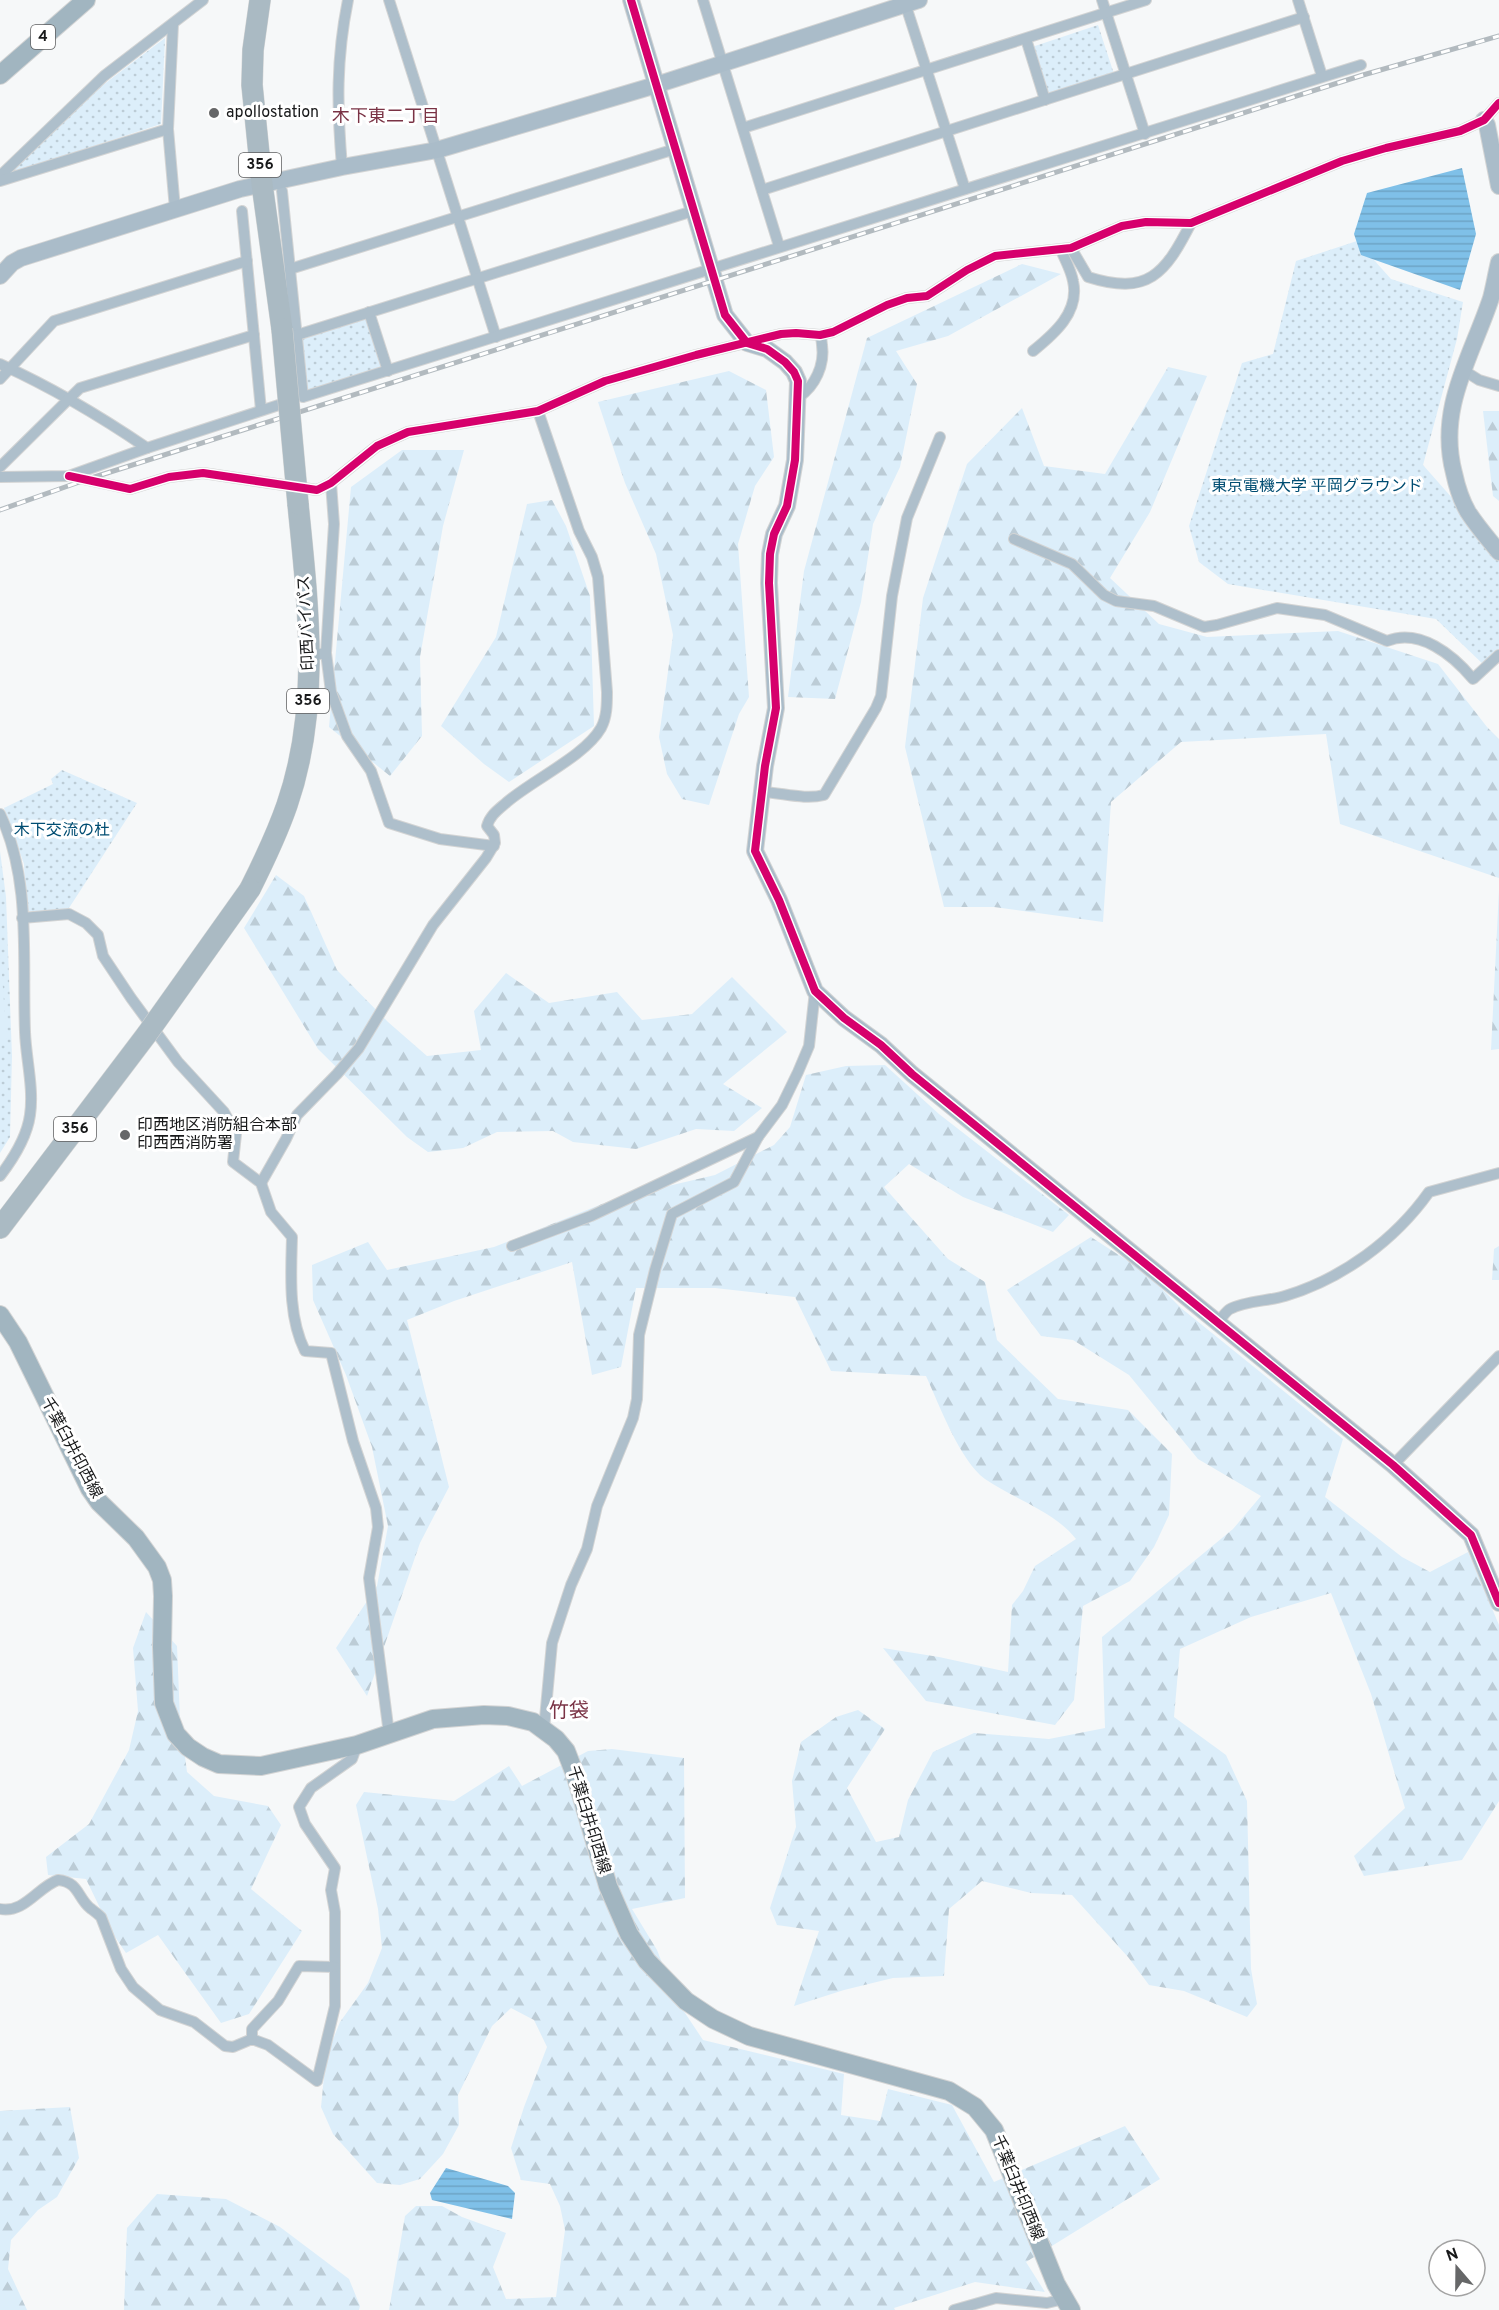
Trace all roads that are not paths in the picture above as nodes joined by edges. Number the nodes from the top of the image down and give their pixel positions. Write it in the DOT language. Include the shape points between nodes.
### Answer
graph roads {
  1 [pos="86,0"];
  2 [pos="203,0"];
  3 [pos="260,0"];
  4 [pos="348,0"];
  5 [pos="389,0"];
  6 [pos="631,0"];
  7 [pos="703,0"];
  8 [pos="1102,0"];
  9 [pos="1146,0"];
  10 [pos="1299,0"];
  11 [pos="910,1"];
  12 [pos="1106,14"];
  13 [pos="1304,18"];
  14 [pos="172,24"];
  15 [pos="1026,39"];
  16 [pos="723,63"];
  17 [pos="1361,65"];
  18 [pos="927,70"];
  19 [pos="1125,74"];
  20 [pos="0,75"];
  21 [pos="1322,76"];
  22 [pos="656,85"];
  23 [pos="1045,100"];
  24 [pos="1499,103"];
  25 [pos="1484,120"];
  26 [pos="743,128"];
  27 [pos="168,129"];
  28 [pos="946,131"];
  29 [pos="1144,134"];
  30 [pos="675,149"];
  31 [pos="437,150"];
  32 [pos="342,167"];
  33 [pos="0,178"];
  34 [pos="1499,186"];
  35 [pos="272,187"];
  36 [pos="964,189"];
  37 [pos="762,190"];
  38 [pos="175,208"];
  39 [pos="693,211"];
  40 [pos="242,212"];
  41 [pos="457,217"];
  42 [pos="1191,223"];
  43 [pos="779,246"];
  44 [pos="1066,249"];
  45 [pos="247,261"];
  46 [pos="1499,262"];
  47 [pos="290,269"];
  48 [pos="711,269"];
  49 [pos="0,276"];
  50 [pos="476,278"];
  51 [pos="369,312"];
  52 [pos="289,332"];
  53 [pos="254,335"];
  54 [pos="820,335"];
  55 [pos="496,337"];
  56 [pos="747,343"];
  57 [pos="1033,351"];
  58 [pos="5,366"];
  59 [pos="1462,370"];
  60 [pos="388,371"];
  61 [pos="0,379"];
  62 [pos="1499,386"];
  63 [pos="303,397"];
  64 [pos="799,397"];
  65 [pos="67,399"];
  66 [pos="261,410"];
  67 [pos="538,411"];
  68 [pos="940,437"];
  69 [pos="147,447"];
  70 [pos="0,467"];
  71 [pos="69,476"];
  72 [pos="0,477"];
  73 [pos="331,483"];
  74 [pos="1014,539"];
  75 [pos="1499,552"];
  76 [pos="318,654"];
  77 [pos="1499,655"];
  78 [pos="763,792"];
  79 [pos="0,814"];
  80 [pos="494,846"];
  81 [pos="22,918"];
  82 [pos="815,991"];
  83 [pos="758,1137"];
  84 [pos="1499,1173"];
  85 [pos="0,1176"];
  86 [pos="261,1183"];
  87 [pos="0,1228"];
  88 [pos="512,1246"];
  89 [pos="0,1315"];
  90 [pos="1218,1322"];
  91 [pos="1499,1356"];
  92 [pos="1393,1465"];
  93 [pos="1499,1603"];
  94 [pos="544,1730"];
  95 [pos="389,1734"];
  96 [pos="357,1745"];
  97 [pos="0,1909"];
  98 [pos="335,1967"];
  99 [pos="252,2039"];
  100 [pos="1068,2305"];
  101 [pos="954,2310"];
  1 -- 20 [label="main road, 4"];
  2 -- 14 [label="street"];
  3 -- 35 [label="highway, 印西バイパス / 356" via="252,85"];
  4 -- 32 [label="street" via="337,91"];
  5 -- 31 [label="street"];
  6 -- 22 [label="street"];
  7 -- 16 [label="street"];
  8 -- 12 [label="street"];
  9 -- 12 [label="street"];
  10 -- 13 [label="street"];
  11 -- 16 [label="street"];
  11 -- 18 [label="street"];
  12 -- 15 [label="street"];
  12 -- 19 [label="street"];
  13 -- 19 [label="street"];
  13 -- 21 [label="street"];
  14 -- 27 [label="street"];
  14 -- 33 [label="street" via="104,76"];
  15 -- 18 [label="street"];
  15 -- 23 [label="street"];
  16 -- 22 [label="street"];
  16 -- 26 [label="street"];
  17 -- 21 [label="street"];
  18 -- 26 [label="street"];
  18 -- 28 [label="street"];
  19 -- 23 [label="street"];
  19 -- 29 [label="street"];
  21 -- 29 [label="street"];
  22 -- 30 [label="street"];
  22 -- 31 [label="street"];
  23 -- 28 [label="street"];
  24 -- 25 [label="street"];
  25 -- 34 [label="street"];
  25 -- 42 [label="street" via="1460,131 1342,161"];
  26 -- 37 [label="street"];
  27 -- 33 [label="street"];
  27 -- 38 [label="street"];
  28 -- 36 [label="street"];
  28 -- 37 [label="street"];
  29 -- 36 [label="street"];
  30 -- 39 [label="street"];
  30 -- 41 [label="street"];
  31 -- 32 [label="street"];
  31 -- 41 [label="street"];
  32 -- 35 [label="street"];
  35 -- 38 [label="street"];
  35 -- 47 [label="street"];
  35 -- 52 [label="highway, 印西バイパス / 356"];
  36 -- 43 [label="street"];
  37 -- 43 [label="street"];
  38 -- 49 [label="street" via="21,258"];
  39 -- 48 [label="street"];
  39 -- 50 [label="street"];
  40 -- 45 [label="street"];
  41 -- 47 [label="street"];
  41 -- 50 [label="street"];
  42 -- 44 [label="street" via="1122,226"];
  42 -- 44 [label="street" via="1177,250 1163,265 1149,279 1133,285 1088,277"];
  43 -- 48 [label="street"];
  44 -- 54 [label="street" via="995,256 927,296 887,305"];
  44 -- 57 [label="street" via="1074,282 1073,304 1058,330"];
  45 -- 53 [label="street"];
  45 -- 58 [label="street" via="54,321"];
  46 -- 59 [label="street" via="1491,297"];
  47 -- 52 [label="street"];
  48 -- 55 [label="street"];
  48 -- 56 [label="street" via="725,315"];
  50 -- 51 [label="street"];
  50 -- 55 [label="street"];
  51 -- 52 [label="street"];
  51 -- 60 [label="street"];
  52 -- 63 [label="street"];
  52 -- 76 [label="highway, 印西バイパス / 356, bridge" via="298,504 309,612"];
  53 -- 65 [label="street" via="80,388"];
  53 -- 66 [label="street"];
  54 -- 56 [label="street" via="781,334"];
  54 -- 64 [label="street" via="818,374 810,389"];
  55 -- 60 [label="street"];
  56 -- 64 [label="street" via="766,349 785,362 798,381"];
  56 -- 67 [label="street" via="605,381"];
  58 -- 61 [label="street"];
  58 -- 65 [label="street"];
  59 -- 62 [label="street"];
  59 -- 75 [label="street" via="1450,418 1450,460 1468,511"];
  60 -- 63 [label="street"];
  63 -- 66 [label="street"];
  64 -- 78 [label="street" via="787,506 770,554 776,708"];
  65 -- 69 [label="street" via="90,409"];
  65 -- 70 [label="street"];
  66 -- 69 [label="street"];
  67 -- 73 [label="street" via="408,432 377,446"];
  67 -- 80 [label="street" via="598,577 607,711 602,728 586,748 521,790 489,818 487,826 494,836"];
  68 -- 78 [label="street" via="907,518 892,596 881,696 876,708 824,795 812,798"];
  69 -- 71 [label="street"];
  71 -- 72 [label="street"];
  71 -- 73 [label="street" via="130,489 169,477 203,473 317,490"];
  73 -- 76 [label="street" via="334,524"];
  74 -- 77 [label="street" via="1072,564 1104,595 1116,601 1154,606 1204,627 1277,608 1325,615 1387,640 1411,637 1429,643 1462,666 1473,679"];
  76 -- 80 [label="street" via="347,736 371,771 389,823 440,839"];
  76 -- 87 [label="highway, 印西バイパス / 356, bridge" via="296,776 275,836 250,889 147,1034"];
  78 -- 82 [label="street" via="755,851"];
  79 -- 81 [label="street" via="19,867"];
  80 -- 86 [label="street" via="433,925 359,1048 297,1115"];
  81 -- 85 [label="street" via="30,1116 22,1140"];
  81 -- 86 [label="street" via="69,914 98,935 103,956 131,998 178,1062 224,1112 236,1134 233,1162"];
  82 -- 83 [label="street" via="809,1046 782,1105"];
  82 -- 90 [label="street"];
  83 -- 88 [label="street" via="591,1216"];
  83 -- 94 [label="street" via="734,1182 672,1214 639,1335 633,1418 597,1506 587,1550 552,1643"];
  84 -- 90 [label="street" via="1429,1192 1394,1234 1336,1274 1285,1296 1229,1309"];
  86 -- 95 [label="street" via="271,1212 292,1237 291,1284 298,1336 305,1351 331,1353 353,1441 376,1508 378,1527 369,1578"];
  89 -- 96 [label="main road, 千葉臼井印西線" via="18,1342 90,1489 157,1567 163,1596 164,1703 176,1734 203,1757 235,1766 261,1766"];
  90 -- 92 [label="street"];
  91 -- 92 [label="street"];
  92 -- 93 [label="street" via="1471,1534"];
  94 -- 95 [label="main road, 千葉臼井印西線" via="522,1718 484,1715 433,1719"];
  94 -- 100 [label="main road, 千葉臼井印西線" via="566,1751 608,1886 629,1934 647,1961 686,2001 748,2036 949,2091 975,2107 994,2130"];
  95 -- 96 [label="main road, 千葉臼井印西線"];
  96 -- 98 [label="street" via="352,1759 311,1788 299,1807 305,1824 335,1868 331,1890"];
  97 -- 99 [label="street" via="8,1911 58,1880 74,1886 101,1917 121,1969 160,2010 194,2022 225,2046"];
  98 -- 99 [label="street" via="298,1966 278,2001 252,2029"];
  98 -- 99 [label="street" via="335,2006 317,2081 268,2045"];
  100 -- 101 [label="street" via="996,2298"];
}
